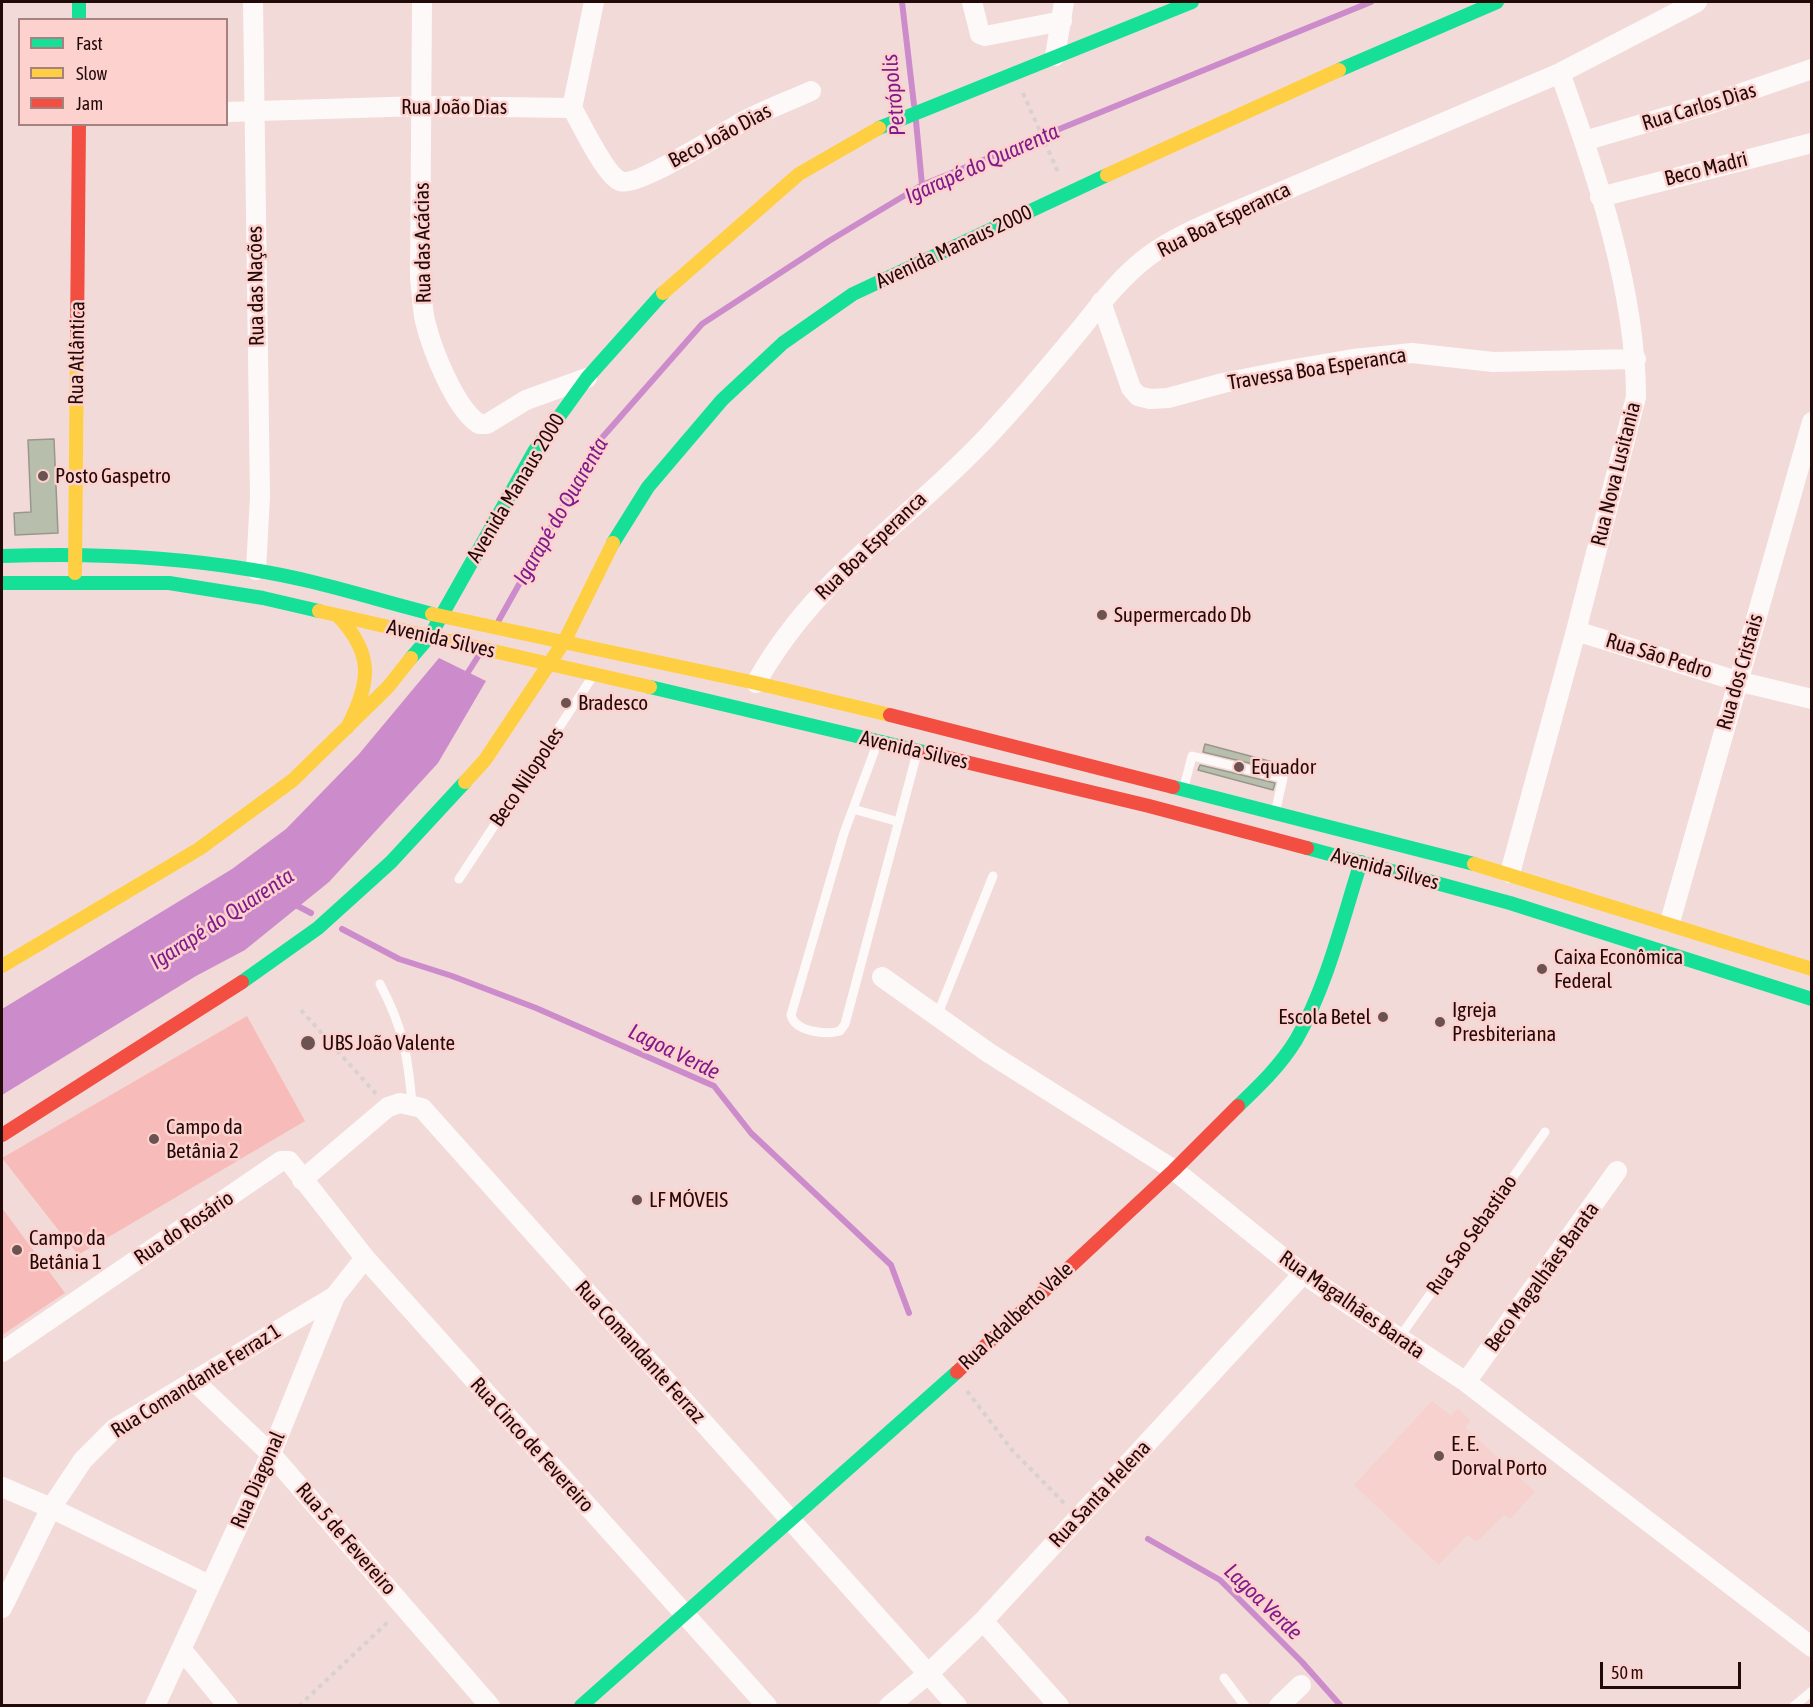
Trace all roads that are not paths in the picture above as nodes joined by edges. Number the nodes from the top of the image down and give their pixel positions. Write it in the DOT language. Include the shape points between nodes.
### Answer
graph roads {
  1 [pos="79,2"];
  2 [pos="252,2"];
  3 [pos="422,2"];
  4 [pos="594,2"];
  5 [pos="972,2"];
  6 [pos="1192,2"];
  7 [pos="1497,2"];
  8 [pos="1697,2"];
  9 [pos="1063,11"];
  10 [pos="79,18"];
  11 [pos="1088,43"];
  12 [pos="1055,56"];
  13 [pos="1812,69"];
  14 [pos="1560,73"];
  15 [pos="811,91"];
  16 [pos="422,106"];
  17 [pos="572,108"];
  18 [pos="253,111"];
  19 [pos="228,112"];
  20 [pos="79,126"];
  21 [pos="1584,141"];
  22 [pos="1812,143"];
  23 [pos="1600,197"];
  24 [pos="1101,302"];
  25 [pos="1636,359"];
  26 [pos="587,378"];
  27 [pos="1811,422"];
  28 [pos="75,553"];
  29 [pos="2,556"];
  30 [pos="255,570"];
  31 [pos="75,581"];
  32 [pos="2,583"];
  33 [pos="338,616"];
  34 [pos="446,617"];
  35 [pos="1576,631"];
  36 [pos="430,636"];
  37 [pos="565,640"];
  38 [pos="550,663"];
  39 [pos="594,674"];
  40 [pos="1737,681"];
  41 [pos="756,683"];
  42 [pos="1812,699"];
  43 [pos="347,728"];
  44 [pos="878,742"];
  45 [pos="918,751"];
  46 [pos="1183,791"];
  47 [pos="853,809"];
  48 [pos="1274,814"];
  49 [pos="899,822"];
  50 [pos="1361,862"];
  51 [pos="1510,873"];
  52 [pos="993,876"];
  53 [pos="459,879"];
  54 [pos="1670,922"];
  55 [pos="2,966"];
  56 [pos="1812,969"];
  57 [pos="882,977"];
  58 [pos="380,984"];
  59 [pos="1812,999"];
  60 [pos="937,1016"];
  61 [pos="412,1104"];
  62 [pos="1545,1132"];
  63 [pos="2,1135"];
  64 [pos="1174,1170"];
  65 [pos="1617,1171"];
  66 [pos="302,1180"];
  67 [pos="365,1258"];
  68 [pos="1303,1274"];
  69 [pos="335,1296"];
  70 [pos="1399,1338"];
  71 [pos="2,1352"];
  72 [pos="193,1380"];
  73 [pos="1466,1382"];
  74 [pos="271,1454"];
  75 [pos="2,1487"];
  76 [pos="51,1508"];
  77 [pos="791,1521"];
  78 [pos="209,1586"];
  79 [pos="2,1608"];
  80 [pos="684,1615"];
  81 [pos="983,1620"];
  82 [pos="1808,1636"];
  83 [pos="182,1650"];
  84 [pos="928,1674"];
  85 [pos="1224,1678"];
  86 [pos="1301,1685"];
  87 [pos="1812,1691"];
  88 [pos="155,1706"];
  89 [pos="228,1706"];
  90 [pos="490,1706"];
  91 [pos="581,1706"];
  92 [pos="767,1706"];
  93 [pos="889,1706"];
  94 [pos="957,1706"];
  95 [pos="1059,1706"];
  96 [pos="1245,1706"];
  97 [pos="1279,1706"];
  98 [pos="1794,1706"];
  1 -- 10 [label="street"];
  2 -- 18 [label="street, Rua das Nações"];
  3 -- 16 [label="street, Rua das Acácias"];
  4 -- 17 [label="street"];
  5 -- 9 [label="street" via="977,27 985,36"];
  6 -- 11 [label="street, Avenida Manaus 2000"];
  7 -- 37 [label="street, Avenida Manaus 2000" via="1284,93 853,294 783,343 722,400 648,487 604,557"];
  8 -- 14 [label="street, Rua Boa Esperanca"];
  9 -- 11 [label="street"];
  9 -- 12 [label="street"];
  11 -- 12 [label="street, Avenida Manaus 2000"];
  12 -- 26 [label="street, Avenida Manaus 2000" via="882,126 799,174 651,303"];
  13 -- 21 [label="street, Rua Carlos Dias"];
  14 -- 21 [label="street, Rua Nova Lusitania"];
  14 -- 24 [label="street, Rua Boa Esperanca" via="1182,235 1147,257"];
  15 -- 17 [label="street, Beco João Dias" via="745,120 629,182 616,178"];
  16 -- 17 [label="street, Rua João Dias"];
  16 -- 18 [label="street, Rua João Dias"];
  16 -- 26 [label="street, Rua das Acácias" via="425,320 456,397 475,421 487,424 526,400"];
  18 -- 19 [label="street, Rua João Dias"];
  18 -- 30 [label="street, Rua das Nações" via="260,497"];
  20 -- 28 [label="street, Rua Atlântica"];
  21 -- 23 [label="street, Rua Nova Lusitania"];
  22 -- 23 [label="street, Beco Madri"];
  23 -- 25 [label="street, Rua Nova Lusitania" via="1624,291"];
  24 -- 25 [label="street, Travessa Boa Esperanca" via="1131,388 1138,396 1150,399 1300,368 1412,353 1492,362"];
  24 -- 41 [label="street, Rua Boa Esperanca" via="988,436 835,577 797,619"];
  25 -- 35 [label="street, Rua Nova Lusitania" via="1634,406"];
  26 -- 34 [label="street, Avenida Manaus 2000" via="535,450"];
  27 -- 40 [label="street, Rua dos Cristais"];
  28 -- 29 [label="street, Avenida Silves"];
  28 -- 30 [label="street, Avenida Silves" via="169,558"];
  28 -- 31 [label="street, Rua Atlântica"];
  30 -- 34 [label="street, Avenida Silves"];
  31 -- 32 [label="street, Avenida Silves"];
  31 -- 33 [label="street, Avenida Silves" via="169,583 263,598"];
  33 -- 36 [label="street, Avenida Silves"];
  33 -- 43 [label="street" via="354,631 364,649 367,670 359,705"];
  34 -- 36 [label="street, Avenida Manaus 2000"];
  34 -- 37 [label="street, Avenida Silves"];
  35 -- 40 [label="street, Rua São Pedro"];
  35 -- 51 [label="street, Rua Nova Lusitania"];
  36 -- 38 [label="street, Avenida Silves"];
  36 -- 43 [label="street, Avenida Manaus 2000"];
  37 -- 38 [label="street, Avenida Manaus 2000"];
  37 -- 41 [label="street, Avenida Silves"];
  38 -- 39 [label="street, Avenida Silves"];
  38 -- 63 [label="street, Avenida Manaus 2000" via="485,760 391,862 318,928 240,983"];
  39 -- 44 [label="street, Avenida Silves"];
  39 -- 53 [label="lane, Beco Nilopoles"];
  40 -- 42 [label="street, Rua São Pedro"];
  40 -- 54 [label="street, Rua dos Cristais"];
  41 -- 46 [label="street, Avenida Silves"];
  43 -- 55 [label="street, Avenida Manaus 2000" via="293,780 199,849"];
  44 -- 45 [label="street, Avenida Silves"];
  44 -- 47 [label="lane"];
  45 -- 49 [label="lane"];
  45 -- 50 [label="street, Avenida Silves"];
  46 -- 48 [label="street, Avenida Silves"];
  46 -- 48 [label="lane" via="1192,756 1283,778"];
  47 -- 49 [label="lane"];
  47 -- 49 [label="lane" via="791,1015 797,1026 830,1034 840,1031 845,1024"];
  48 -- 51 [label="street, Avenida Silves"];
  50 -- 59 [label="street, Avenida Silves" via="1510,903"];
  50 -- 64 [label="street, Rua Adalberto Vale" via="1315,1003 1295,1041 1273,1072"];
  51 -- 54 [label="street, Avenida Silves"];
  52 -- 60 [label="lane"];
  54 -- 56 [label="street, Avenida Silves"];
  57 -- 60 [label="street, Rua Magalhães Barata"];
  58 -- 61 [label="lane" via="408,1057"];
  60 -- 64 [label="street, Rua Magalhães Barata"];
  61 -- 66 [label="street" via="388,1107"];
  61 -- 77 [label="street, Rua Comandante Ferraz" via="422,1108"];
  62 -- 70 [label="lane, Rua Sao Sebastiao"];
  64 -- 68 [label="street, Rua Magalhães Barata"];
  64 -- 77 [label="street, Rua Adalberto Vale"];
  65 -- 73 [label="street, Beco Magalhães Barata"];
  66 -- 67 [label="street, Rua Cinco de Fevereiro"];
  66 -- 71 [label="street, Rua do Rosário" via="289,1161 281,1161"];
  67 -- 69 [label="street, Rua Diagonal"];
  67 -- 80 [label="street, Rua Cinco de Fevereiro"];
  68 -- 70 [label="street, Rua Magalhães Barata"];
  68 -- 81 [label="street, Rua Santa Helena"];
  69 -- 72 [label="street, Rua Comandante Ferraz 1"];
  69 -- 74 [label="street, Rua Diagonal"];
  70 -- 73 [label="street, Rua Magalhães Barata"];
  72 -- 74 [label="street, Rua 5 de Fevereiro"];
  72 -- 76 [label="street, Rua Comandante Ferraz 1" via="114,1429 83,1460"];
  73 -- 82 [label="street, Rua Magalhães Barata"];
  74 -- 78 [label="street, Rua Diagonal"];
  74 -- 90 [label="street, Rua 5 de Fevereiro"];
  75 -- 76 [label="street"];
  76 -- 78 [label="street"];
  76 -- 79 [label="street, Rua Comandante Ferraz 1"];
  77 -- 80 [label="street, Rua Adalberto Vale"];
  77 -- 84 [label="street, Rua Comandante Ferraz"];
  78 -- 83 [label="street, Rua Diagonal"];
  80 -- 91 [label="street, Rua Adalberto Vale"];
  80 -- 92 [label="street, Rua Cinco de Fevereiro"];
  81 -- 84 [label="street, Rua Santa Helena"];
  81 -- 95 [label="street"];
  83 -- 88 [label="street, Rua Diagonal"];
  83 -- 89 [label="street"];
  84 -- 93 [label="street, Rua Santa Helena"];
  84 -- 94 [label="street, Rua Comandante Ferraz"];
  85 -- 96 [label="lane"];
  86 -- 97 [label="street"];
  87 -- 98 [label="lane"];
}
